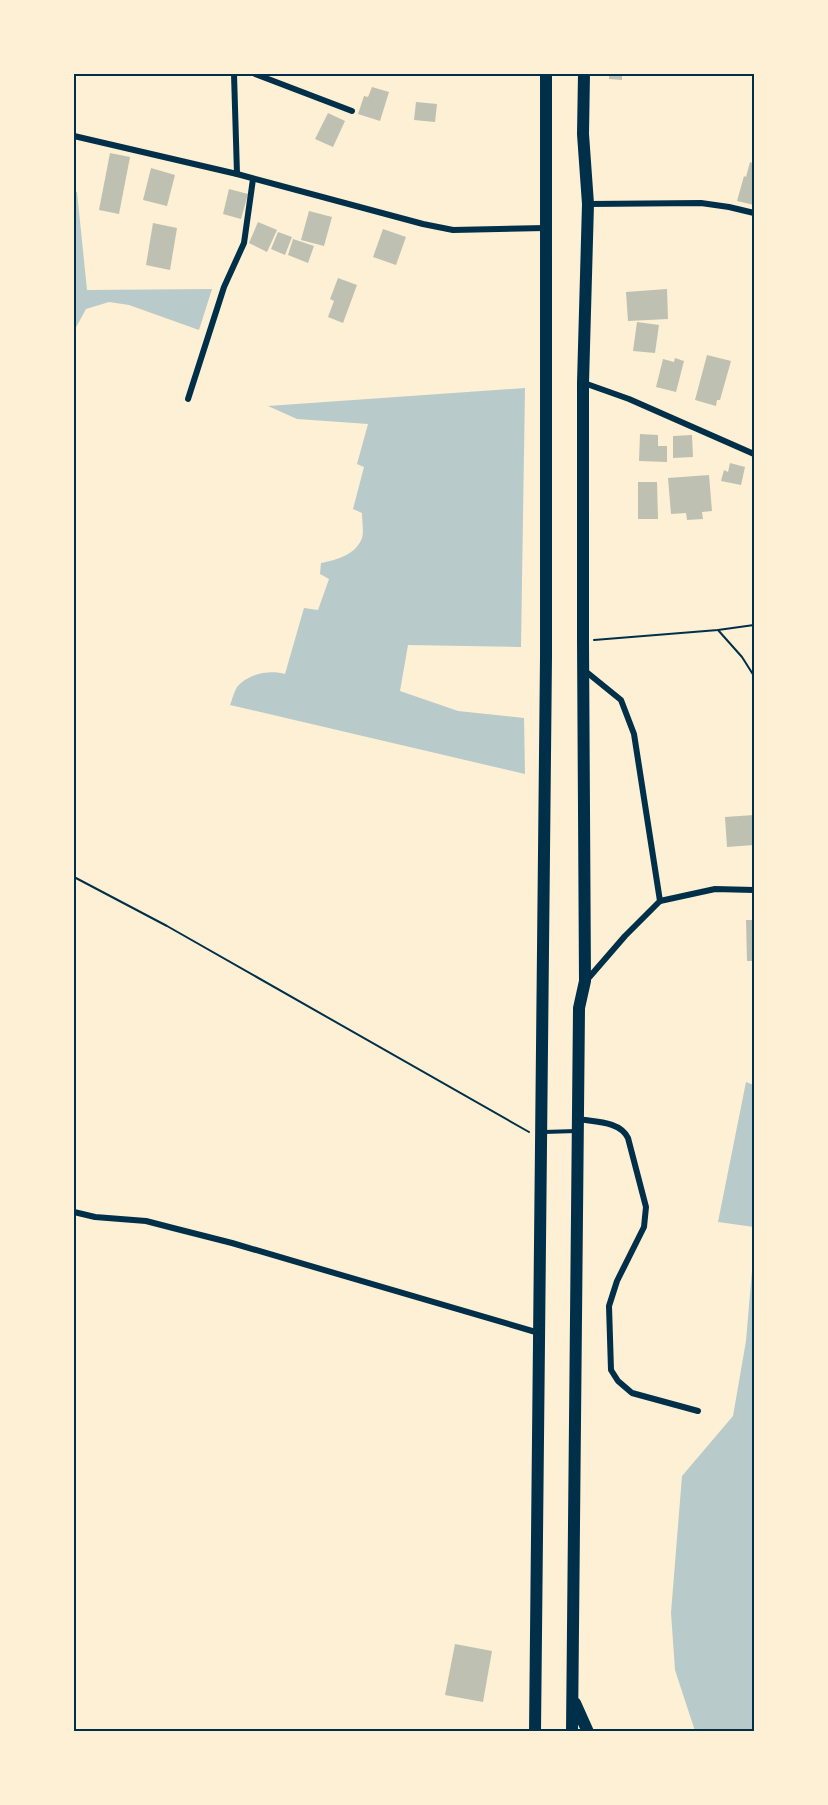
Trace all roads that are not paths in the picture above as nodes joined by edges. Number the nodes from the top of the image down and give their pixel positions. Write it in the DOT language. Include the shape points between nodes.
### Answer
graph roads {
  1 [pos="234,74"];
  2 [pos="255,74"];
  3 [pos="546,74"];
  4 [pos="584,74"];
  5 [pos="352,111"];
  6 [pos="74,136"];
  7 [pos="237,174"];
  8 [pos="253,179"];
  9 [pos="588,204"];
  10 [pos="754,213"];
  11 [pos="545,228"];
  12 [pos="583,383"];
  13 [pos="188,399"];
  14 [pos="754,454"];
  15 [pos="584,669"];
  16 [pos="754,890"];
  17 [pos="660,901"];
  18 [pos="585,981"];
  19 [pos="578,1124"];
  20 [pos="541,1136"];
  21 [pos="74,1212"];
  22 [pos="539,1334"];
  23 [pos="699,1411"];
  24 [pos="573,1696"];
  25 [pos="534,1731"];
  26 [pos="572,1731"];
  27 [pos="588,1731"];
  1 -- 7 [label="street"];
  2 -- 5 [label="street"];
  3 -- 11 [label="highway"];
  4 -- 9 [label="highway"];
  6 -- 7 [label="street"];
  7 -- 8 [label="street"];
  8 -- 11 [label="street" via="453,230"];
  8 -- 13 [label="street" via="244,243 224,287"];
  9 -- 10 [label="street" via="701,203"];
  9 -- 12 [label="highway"];
  11 -- 20 [label="highway"];
  12 -- 14 [label="street"];
  12 -- 15 [label="highway"];
  15 -- 17 [label="street" via="621,700 634,734"];
  15 -- 18 [label="highway"];
  16 -- 17 [label="street" via="715,889"];
  17 -- 18 [label="street"];
  18 -- 19 [label="highway" via="579,1008"];
  19 -- 20 [label="lane"];
  19 -- 23 [label="street" via="625,1131 646,1207 644,1227 609,1306 611,1370 632,1393"];
  19 -- 24 [label="highway"];
  20 -- 22 [label="highway"];
  21 -- 22 [label="street" via="146,1221 222,1240"];
  22 -- 25 [label="highway"];
  24 -- 26 [label="highway"];
  24 -- 27 [label="highway"];
}
